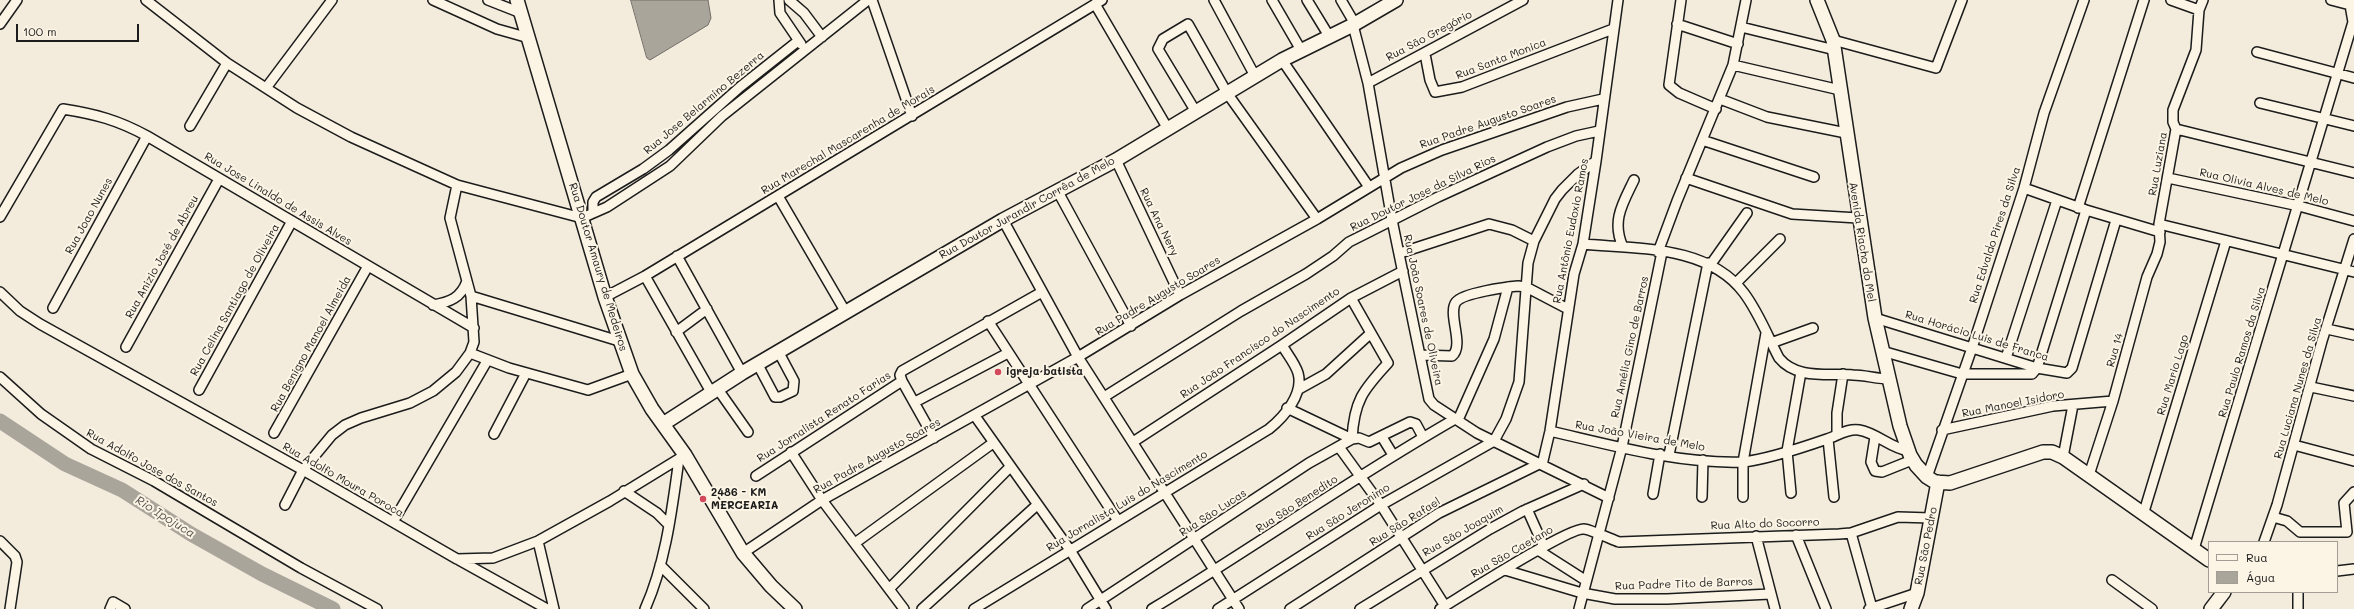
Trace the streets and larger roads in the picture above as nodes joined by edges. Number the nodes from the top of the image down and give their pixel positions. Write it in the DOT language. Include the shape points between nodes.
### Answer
graph roads {
  1 [pos="17,0"];
  2 [pos="146,0"];
  3 [pos="332,0"];
  4 [pos="433,0"];
  5 [pos="488,0"];
  6 [pos="517,0"];
  7 [pos="779,0"];
  8 [pos="789,0"];
  9 [pos="868,0"];
  10 [pos="872,0"];
  11 [pos="1214,0"];
  12 [pos="1272,0"];
  13 [pos="1307,0"];
  14 [pos="1341,0"];
  15 [pos="1396,0"];
  16 [pos="1523,0"];
  17 [pos="1618,0"];
  18 [pos="1681,0"];
  19 [pos="1746,0"];
  20 [pos="1819,0"];
  21 [pos="1962,0"];
  22 [pos="2084,0"];
  23 [pos="2144,0"];
  24 [pos="2171,0"];
  25 [pos="2203,0"];
  26 [pos="2331,0"];
  27 [pos="1098,2"];
  28 [pos="1382,3"];
  29 [pos="2199,10"];
  30 [pos="2353,12"];
  31 [pos="521,13"];
  32 [pos="0,24"];
  33 [pos="1354,24"];
  34 [pos="1677,24"];
  35 [pos="1742,27"];
  36 [pos="1613,29"];
  37 [pos="822,36"];
  38 [pos="1330,36"];
  39 [pos="529,38"];
  40 [pos="798,41"];
  41 [pos="1738,44"];
  42 [pos="1834,45"];
  43 [pos="805,49"];
  44 [pos="1302,50"];
  45 [pos="2257,52"];
  46 [pos="1425,54"];
  47 [pos="1282,60"];
  48 [pos="227,63"];
  49 [pos="1733,65"];
  50 [pos="2337,75"];
  51 [pos="1255,76"];
  52 [pos="2354,78"];
  53 [pos="1368,83"];
  54 [pos="266,88"];
  55 [pos="1840,90"];
  56 [pos="1227,93"];
  57 [pos="1603,99"];
  58 [pos="1720,100"];
  59 [pos="2260,103"];
  60 [pos="1716,109"];
  61 [pos="1196,112"];
  62 [pos="912,116"];
  63 [pos="2326,119"];
  64 [pos="190,126"];
  65 [pos="2354,126"];
  66 [pos="1168,129"];
  67 [pos="2176,129"];
  68 [pos="1599,131"];
  69 [pos="1846,134"];
  70 [pos="146,136"];
  71 [pos="1702,140"];
  72 [pos="1116,160"];
  73 [pos="1596,161"];
  74 [pos="2312,161"];
  75 [pos="2354,173"];
  76 [pos="1384,177"];
  77 [pos="1814,177"];
  78 [pos="1686,178"];
  79 [pos="2168,178"];
  80 [pos="219,179"];
  81 [pos="1634,180"];
  82 [pos="457,185"];
  83 [pos="1369,187"];
  84 [pos="2024,188"];
  85 [pos="1057,190"];
  86 [pos="778,196"];
  87 [pos="2057,200"];
  88 [pos="2299,206"];
  89 [pos="2082,209"];
  90 [pos="1747,213"];
  91 [pos="588,216"];
  92 [pos="0,217"];
  93 [pos="1858,218"];
  94 [pos="1003,220"];
  95 [pos="1317,220"];
  96 [pos="1392,220"];
  97 [pos="2116,220"];
  98 [pos="292,221"];
  99 [pos="2354,222"];
  100 [pos="2159,228"];
  101 [pos="1780,238"];
  102 [pos="2354,239"];
  103 [pos="1534,241"];
  104 [pos="2226,241"];
  105 [pos="1583,244"];
  106 [pos="1623,247"];
  107 [pos="1400,252"];
  108 [pos="1660,252"];
  109 [pos="2285,254"];
  110 [pos="677,256"];
  111 [pos="1709,264"];
  112 [pos="368,266"];
  113 [pos="1404,271"];
  114 [pos="2350,271"];
  115 [pos="645,276"];
  116 [pos="467,282"];
  117 [pos="1736,283"];
  118 [pos="1508,287"];
  119 [pos="1526,288"];
  120 [pos="0,292"];
  121 [pos="1042,292"];
  122 [pos="1180,295"];
  123 [pos="471,296"];
  124 [pos="605,297"];
  125 [pos="1351,298"];
  126 [pos="434,305"];
  127 [pos="53,308"];
  128 [pos="707,309"];
  129 [pos="1568,309"];
  130 [pos="845,311"];
  131 [pos="1874,318"];
  132 [pos="988,321"];
  133 [pos="1131,326"];
  134 [pos="474,328"];
  135 [pos="1813,328"];
  136 [pos="2327,329"];
  137 [pos="676,332"];
  138 [pos="1371,333"];
  139 [pos="1766,333"];
  140 [pos="2354,335"];
  141 [pos="619,341"];
  142 [pos="1771,343"];
  143 [pos="1282,345"];
  144 [pos="126,347"];
  145 [pos="1972,348"];
  146 [pos="778,351"];
  147 [pos="1882,351"];
  148 [pos="470,353"];
  149 [pos="1008,353"];
  150 [pos="1420,355"];
  151 [pos="1078,357"];
  152 [pos="2006,358"];
  153 [pos="487,361"];
  154 [pos="757,363"];
  155 [pos="2037,368"];
  156 [pos="1801,372"];
  157 [pos="526,373"];
  158 [pos="742,373"];
  159 [pos="632,374"];
  160 [pos="1843,374"];
  161 [pos="1962,374"];
  162 [pos="0,377"];
  163 [pos="1890,379"];
  164 [pos="902,381"];
  165 [pos="1028,385"];
  166 [pos="2311,387"];
  167 [pos="1299,389"];
  168 [pos="199,390"];
  169 [pos="714,390"];
  170 [pos="2354,396"];
  171 [pos="1104,397"];
  172 [pos="2112,401"];
  173 [pos="915,402"];
  174 [pos="2073,405"];
  175 [pos="1287,408"];
  176 [pos="975,416"];
  177 [pos="1457,420"];
  178 [pos="663,424"];
  179 [pos="1942,430"];
  180 [pos="1550,431"];
  181 [pos="748,432"];
  182 [pos="274,433"];
  183 [pos="494,434"];
  184 [pos="1837,435"];
  185 [pos="1382,437"];
  186 [pos="1423,437"];
  187 [pos="934,438"];
  188 [pos="1352,438"];
  189 [pos="1876,438"];
  190 [pos="1828,439"];
  191 [pos="1494,441"];
  192 [pos="1133,442"];
  193 [pos="993,443"];
  194 [pos="2294,445"];
  195 [pos="1339,447"];
  196 [pos="1622,447"];
  197 [pos="1787,451"];
  198 [pos="791,452"];
  199 [pos="1660,454"];
  200 [pos="1393,455"];
  201 [pos="1910,455"];
  202 [pos="1670,456"];
  203 [pos="682,457"];
  204 [pos="2063,457"];
  205 [pos="1704,460"];
  206 [pos="2354,461"];
  207 [pos="1743,462"];
  208 [pos="1541,464"];
  209 [pos="1010,467"];
  210 [pos="303,470"];
  211 [pos="2089,475"];
  212 [pos="756,476"];
  213 [pos="1360,477"];
  214 [pos="1933,480"];
  215 [pos="1584,484"];
  216 [pos="624,491"];
  217 [pos="1164,492"];
  218 [pos="2354,492"];
  219 [pos="1653,494"];
  220 [pos="1791,494"];
  221 [pos="1702,497"];
  222 [pos="1743,497"];
  223 [pos="1834,497"];
  224 [pos="1608,498"];
  225 [pos="822,500"];
  226 [pos="285,505"];
  227 [pos="1037,505"];
  228 [pos="1381,505"];
  229 [pos="1527,510"];
  230 [pos="2143,515"];
  231 [pos="2273,517"];
  232 [pos="1931,518"];
  233 [pos="1118,521"];
  234 [pos="394,522"];
  235 [pos="669,525"];
  236 [pos="2300,532"];
  237 [pos="1852,533"];
  238 [pos="1796,535"];
  239 [pos="1599,536"];
  240 [pos="1756,536"];
  241 [pos="1403,538"];
  242 [pos="1193,540"];
  243 [pos="0,541"];
  244 [pos="538,541"];
  245 [pos="2264,541"];
  246 [pos="2299,541"];
  247 [pos="855,543"];
  248 [pos="1541,549"];
  249 [pos="2194,549"];
  250 [pos="1070,550"];
  251 [pos="743,553"];
  252 [pos="457,559"];
  253 [pos="2208,559"];
  254 [pos="660,565"];
  255 [pos="1422,569"];
  256 [pos="2354,569"];
  257 [pos="1505,570"];
  258 [pos="1214,571"];
  259 [pos="2338,571"];
  260 [pos="1585,580"];
  261 [pos="2112,580"];
  262 [pos="888,589"];
  263 [pos="1582,593"];
  264 [pos="1917,593"];
  265 [pos="2223,593"];
  266 [pos="2298,593"];
  267 [pos="1770,594"];
  268 [pos="1233,599"];
  269 [pos="1100,601"];
  270 [pos="111,606"];
  271 [pos="1443,607"];
  272 [pos="1871,608"];
  273 [pos="10,609"];
  274 [pos="125,609"];
  275 [pos="377,609"];
  276 [pos="547,609"];
  277 [pos="554,609"];
  278 [pos="645,609"];
  279 [pos="704,609"];
  280 [pos="795,609"];
  281 [pos="904,609"];
  282 [pos="922,609"];
  283 [pos="974,609"];
  284 [pos="1087,609"];
  285 [pos="1106,609"];
  286 [pos="1152,609"];
  287 [pos="1218,609"];
  288 [pos="1239,609"];
  289 [pos="1290,609"];
  290 [pos="1360,609"];
  291 [pos="1579,609"];
  292 [pos="1775,609"];
  293 [pos="1826,609"];
  294 [pos="1911,609"];
  295 [pos="2152,609"];
  296 [pos="2211,609"];
  297 [pos="2298,609"];
  1 -- 32 [label="street"];
  2 -- 48 [label="street"];
  3 -- 54 [label="street"];
  4 -- 39 [label="street" via="498,29"];
  5 -- 31 [label="street"];
  6 -- 31 [label="street, Rua Doutor Amaury de Medeiros"];
  7 -- 40 [label="street" via="780,13"];
  8 -- 37 [label="street" via="804,13"];
  9 -- 37 [label="street"];
  10 -- 62 [label="street"];
  11 -- 51 [label="street"];
  12 -- 44 [label="street"];
  13 -- 38 [label="street"];
  14 -- 33 [label="street, Rua João Soares de Oliveira"];
  15 -- 28 [label="street, Rua Doutor Jurandir Corrêa de Melo"];
  16 -- 46 [label="street, Rua São Gregório"];
  17 -- 36 [label="street, Rua Antônio Eudoxio Ramos"];
  18 -- 34 [label="street"];
  19 -- 35 [label="street, Rua Amélia Gino de Barros"];
  20 -- 42 [label="street, Avenida Riacho do Mel"];
  21 -- 42 [label="street" via="1936,68"];
  22 -- 84 [label="street, Rua Edvaldo Pires da Silva" via="2044,113"];
  23 -- 89 [label="street"];
  24 -- 29 [label="street"];
  25 -- 29 [label="street, Rua Luziana"];
  26 -- 30 [label="street"];
  27 -- 62 [label="street, Rua Marechal Mascarenha de Morais"];
  27 -- 66 [label="street"];
  28 -- 33 [label="street, Rua Doutor Jurandir Corrêa de Melo"];
  29 -- 67 [label="street, Rua Luziana" via="2196,50 2173,110"];
  30 -- 50 [label="street, Rua Paulo Ramos da Silva"];
  31 -- 39 [label="street, Rua Doutor Amaury de Medeiros"];
  33 -- 38 [label="street, Rua Doutor Jurandir Corrêa de Melo"];
  33 -- 53 [label="street, Rua João Soares de Oliveira"];
  34 -- 41 [label="street"];
  34 -- 60 [label="street" via="1668,78 1669,87"];
  35 -- 41 [label="street, Rua Amélia Gino de Barros"];
  35 -- 42 [label="street"];
  36 -- 46 [label="street, Rua Santa Monica" via="1462,87 1439,93 1435,92 1432,86"];
  36 -- 57 [label="street, Rua Antônio Eudoxio Ramos"];
  37 -- 43 [label="street"];
  38 -- 44 [label="street, Rua Doutor Jurandir Corrêa de Melo"];
  39 -- 91 [label="street, Rua Doutor Amaury de Medeiros"];
  40 -- 43 [label="street"];
  40 -- 91 [label="street, Rua Jose Belarmino Bezerra" via="740,87 669,150 596,197"];
  41 -- 49 [label="street, Rua Amélia Gino de Barros"];
  42 -- 55 [label="street, Avenida Riacho do Mel"];
  43 -- 91 [label="street" via="722,116 670,166 607,207"];
  44 -- 47 [label="street, Rua Doutor Jurandir Corrêa de Melo"];
  45 -- 50 [label="street"];
  46 -- 53 [label="street, Rua São Gregório"];
  47 -- 51 [label="street, Rua Doutor Jurandir Corrêa de Melo"];
  47 -- 83 [label="street"];
  48 -- 54 [label="street"];
  48 -- 64 [label="street"];
  49 -- 55 [label="street"];
  49 -- 58 [label="street, Rua Amélia Gino de Barros"];
  50 -- 52 [label="street"];
  50 -- 63 [label="street, Rua Paulo Ramos da Silva"];
  51 -- 56 [label="street, Rua Doutor Jurandir Corrêa de Melo"];
  53 -- 76 [label="street, Rua João Soares de Oliveira"];
  54 -- 82 [label="street" via="351,138"];
  55 -- 69 [label="street, Avenida Riacho do Mel"];
  56 -- 61 [label="street, Rua Doutor Jurandir Corrêa de Melo"];
  56 -- 61 [label="street" via="1188,24 1164,39 1158,46 1161,56"];
  56 -- 95 [label="street"];
  57 -- 68 [label="street, Rua Antônio Eudoxio Ramos"];
  57 -- 76 [label="street, Rua Padre Augusto Soares" via="1567,107 1442,150"];
  58 -- 60 [label="street, Rua Amélia Gino de Barros"];
  58 -- 69 [label="street" via="1767,116"];
  59 -- 63 [label="street"];
  60 -- 71 [label="street, Rua Amélia Gino de Barros"];
  61 -- 66 [label="street, Rua Doutor Jurandir Corrêa de Melo"];
  62 -- 86 [label="street, Rua Marechal Mascarenha de Morais"];
  63 -- 65 [label="street"];
  63 -- 74 [label="street, Rua Paulo Ramos da Silva"];
  66 -- 72 [label="street, Rua Doutor Jurandir Corrêa de Melo"];
  67 -- 74 [label="street"];
  67 -- 79 [label="street, Rua Luziana"];
  68 -- 73 [label="street, Rua Antônio Eudoxio Ramos"];
  68 -- 96 [label="street, Rua Doutor Jose da Silva Rios" via="1554,144"];
  69 -- 93 [label="street, Avenida Riacho do Mel"];
  70 -- 80 [label="street, Rua Jose Linaldo de Assis Alves"];
  70 -- 92 [label="street, Rua Jose Linaldo de Assis Alves" via="108,117 63,109"];
  70 -- 127 [label="street, Rua Joao Nunes"];
  71 -- 77 [label="street"];
  71 -- 78 [label="street, Rua Amélia Gino de Barros"];
  72 -- 85 [label="street, Rua Doutor Jurandir Corrêa de Melo"];
  72 -- 122 [label="street, Rua Ana Nery"];
  73 -- 103 [label="street" via="1562,190"];
  73 -- 105 [label="street, Rua Antônio Eudoxio Ramos"];
  74 -- 75 [label="street"];
  74 -- 88 [label="street, Rua Paulo Ramos da Silva"];
  76 -- 83 [label="street, Rua Padre Augusto Soares"];
  76 -- 96 [label="street, Rua João Soares de Oliveira"];
  78 -- 93 [label="street" via="1792,214"];
  78 -- 108 [label="street, Rua Amélia Gino de Barros"];
  79 -- 88 [label="street, Rua Olivia Alves de Melo"];
  79 -- 100 [label="street, Rua Luziana"];
  80 -- 98 [label="street, Rua Jose Linaldo de Assis Alves"];
  80 -- 144 [label="street, Rua Anizio José de Abreu"];
  81 -- 106 [label="street" via="1618,218 1616,230"];
  82 -- 91 [label="street"];
  82 -- 116 [label="street" via="450,218"];
  83 -- 95 [label="street, Rua Padre Augusto Soares"];
  84 -- 87 [label="street"];
  84 -- 145 [label="street, Rua Edvaldo Pires da Silva"];
  85 -- 94 [label="street, Rua Doutor Jurandir Corrêa de Melo"];
  85 -- 133 [label="street"];
  86 -- 110 [label="street, Rua Marechal Mascarenha de Morais"];
  86 -- 130 [label="street"];
  87 -- 89 [label="street"];
  87 -- 152 [label="street"];
  88 -- 99 [label="street, Rua Olivia Alves de Melo"];
  88 -- 109 [label="street, Rua Paulo Ramos da Silva"];
  89 -- 97 [label="street"];
  89 -- 155 [label="street"];
  90 -- 111 [label="street"];
  91 -- 124 [label="street, Rua Doutor Amaury de Medeiros"];
  93 -- 131 [label="street, Avenida Riacho do Mel"];
  94 -- 121 [label="street"];
  94 -- 130 [label="street, Rua Doutor Jurandir Corrêa de Melo"];
  95 -- 122 [label="street, Rua Padre Augusto Soares"];
  96 -- 107 [label="street, Rua João Soares de Oliveira"];
  96 -- 171 [label="street, Rua Doutor Jose da Silva Rios" via="1349,242 1306,274 1241,311"];
  97 -- 100 [label="street"];
  97 -- 155 [label="street, Rua Horácio Luis de Franca" via="2072,368 2064,374"];
  98 -- 112 [label="street, Rua Jose Linaldo de Assis Alves"];
  98 -- 168 [label="street, Rua Celina Santiago de Oliveira"];
  100 -- 104 [label="street"];
  100 -- 172 [label="street, Rua 14" via="2157,254 2147,278"];
  101 -- 117 [label="street"];
  102 -- 114 [label="street, Rua Luciana Nunes da Silva"];
  103 -- 107 [label="street" via="1512,230 1490,224"];
  103 -- 119 [label="street"];
  104 -- 109 [label="street"];
  104 -- 230 [label="street, Rua Mario Lago"];
  105 -- 106 [label="street"];
  105 -- 129 [label="street, Rua Antônio Eudoxio Ramos" via="1574,274"];
  106 -- 108 [label="street"];
  107 -- 113 [label="street, Rua João Soares de Oliveira"];
  108 -- 111 [label="street"];
  108 -- 196 [label="street, Rua Amélia Gino de Barros"];
  109 -- 114 [label="street"];
  109 -- 249 [label="street, Rua Paulo Ramos da Silva"];
  110 -- 115 [label="street, Rua Marechal Mascarenha de Morais"];
  110 -- 128 [label="street"];
  111 -- 117 [label="street"];
  111 -- 202 [label="street"];
  112 -- 126 [label="street, Rua Jose Linaldo de Assis Alves"];
  112 -- 182 [label="street, Rua Benigno Manoel Almeida"];
  113 -- 125 [label="street, Rua João Francisco do Nascimento"];
  113 -- 150 [label="street, Rua João Soares de Oliveira"];
  114 -- 136 [label="street, Rua Luciana Nunes da Silva"];
  115 -- 124 [label="street, Rua Marechal Mascarenha de Morais"];
  115 -- 137 [label="street"];
  116 -- 123 [label="street"];
  116 -- 126 [label="street" via="458,297"];
  117 -- 139 [label="street" via="1748,298"];
  118 -- 119 [label="street"];
  118 -- 150 [label="street" via="1486,291 1456,302 1456,350 1452,356"];
  118 -- 177 [label="street" via="1494,339"];
  119 -- 129 [label="street"];
  119 -- 191 [label="street" via="1519,382 1506,419"];
  120 -- 210 [label="street, Rua Adolfo Moura Poroca" via="20,311 40,324"];
  121 -- 132 [label="street, Rua Jornalista Renato Farias"];
  121 -- 151 [label="street"];
  122 -- 133 [label="street, Rua Padre Augusto Soares"];
  123 -- 134 [label="street"];
  123 -- 141 [label="street"];
  124 -- 141 [label="street, Rua Doutor Amaury de Medeiros"];
  125 -- 138 [label="street"];
  125 -- 143 [label="street, Rua João Francisco do Nascimento"];
  126 -- 134 [label="street, Rua Jose Linaldo de Assis Alves"];
  128 -- 137 [label="street"];
  128 -- 158 [label="street"];
  129 -- 180 [label="street, Rua Antônio Eudoxio Ramos"];
  130 -- 146 [label="street, Rua Doutor Jurandir Corrêa de Melo"];
  131 -- 145 [label="street, Rua Horácio Luis de Franca"];
  131 -- 147 [label="street, Avenida Riacho do Mel"];
  132 -- 149 [label="street"];
  132 -- 164 [label="street, Rua Jornalista Renato Farias" via="902,371"];
  133 -- 151 [label="street, Rua Padre Augusto Soares"];
  134 -- 148 [label="street" via="474,342"];
  135 -- 142 [label="street"];
  136 -- 140 [label="street"];
  136 -- 166 [label="street, Rua Luciana Nunes da Silva"];
  137 -- 169 [label="street"];
  138 -- 167 [label="street" via="1326,374"];
  138 -- 188 [label="street" via="1388,363 1367,386 1356,407"];
  139 -- 142 [label="street"];
  139 -- 207 [label="street"];
  141 -- 159 [label="street, Rua Doutor Amaury de Medeiros"];
  142 -- 156 [label="street" via="1783,363"];
  143 -- 167 [label="street" via="1298,373"];
  143 -- 192 [label="street, Rua João Francisco do Nascimento"];
  145 -- 152 [label="street, Rua Horácio Luis de Franca"];
  145 -- 161 [label="street, Rua Edvaldo Pires da Silva"];
  146 -- 154 [label="street, Rua Doutor Jurandir Corrêa de Melo"];
  146 -- 154 [label="street" via="795,384 793,391 775,397"];
  147 -- 161 [label="street"];
  147 -- 163 [label="street, Avenida Riacho do Mel"];
  148 -- 153 [label="street"];
  148 -- 210 [label="street" via="456,372 433,391 410,403 344,425 318,449"];
  149 -- 165 [label="street"];
  149 -- 173 [label="street"];
  150 -- 177 [label="street, Rua João Soares de Oliveira" via="1429,399"];
  151 -- 165 [label="street, Rua Padre Augusto Soares"];
  151 -- 171 [label="street"];
  152 -- 155 [label="street, Rua Horácio Luis de Franca"];
  153 -- 157 [label="street"];
  153 -- 234 [label="street"];
  154 -- 158 [label="street, Rua Doutor Jurandir Corrêa de Melo"];
  155 -- 161 [label="street" via="2030,374"];
  156 -- 160 [label="street"];
  156 -- 197 [label="street"];
  157 -- 159 [label="street" via="588,390"];
  157 -- 183 [label="street"];
  158 -- 169 [label="street, Rua Doutor Jurandir Corrêa de Melo"];
  159 -- 178 [label="street, Rua Doutor Amaury de Medeiros"];
  160 -- 163 [label="street"];
  160 -- 184 [label="street" via="1837,413"];
  161 -- 179 [label="street, Rua Edvaldo Pires da Silva"];
  162 -- 275 [label="street, Rua Adolfo Jose dos Santos" via="41,414 91,449 154,481 301,568"];
  163 -- 201 [label="street, Avenida Riacho do Mel"];
  164 -- 173 [label="street"];
  164 -- 198 [label="street, Rua Jornalista Renato Farias"];
  165 -- 176 [label="street, Rua Padre Augusto Soares"];
  165 -- 233 [label="street"];
  166 -- 170 [label="street"];
  166 -- 194 [label="street, Rua Luciana Nunes da Silva"];
  167 -- 175 [label="street, Rua Jornalista Luis do Nascimento"];
  169 -- 178 [label="street, Rua Doutor Jurandir Corrêa de Melo"];
  169 -- 181 [label="street"];
  171 -- 192 [label="street"];
  172 -- 174 [label="street, Rua Manoel Isidoro"];
  172 -- 211 [label="street, Rua 14"];
  173 -- 187 [label="street"];
  174 -- 179 [label="street, Rua Manoel Isidoro" via="2053,406"];
  174 -- 204 [label="street"];
  175 -- 188 [label="street"];
  175 -- 217 [label="street, Rua Jornalista Luis do Nascimento" via="1279,421 1268,429"];
  176 -- 187 [label="street, Rua Padre Augusto Soares"];
  176 -- 193 [label="street"];
  177 -- 186 [label="street, Rua São Benedito"];
  177 -- 191 [label="street, Rua João Soares de Oliveira"];
  178 -- 203 [label="street, Rua Doutor Amaury de Medeiros"];
  179 -- 214 [label="street, Rua Edvaldo Pires da Silva"];
  180 -- 196 [label="street, Rua João Vieira de Melo"];
  180 -- 208 [label="street, Rua Antônio Eudoxio Ramos"];
  184 -- 189 [label="street, Rua João Vieira de Melo" via="1859,430"];
  184 -- 190 [label="street, Rua João Vieira de Melo"];
  185 -- 186 [label="street" via="1410,422 1416,424"];
  185 -- 188 [label="street" via="1372,442"];
  185 -- 200 [label="street"];
  186 -- 200 [label="street, Rua São Benedito"];
  187 -- 225 [label="street, Rua Padre Augusto Soares"];
  188 -- 195 [label="street, Rua São Lucas"];
  189 -- 201 [label="street, Rua João Vieira de Melo"];
  189 -- 201 [label="street" via="1871,462 1873,470 1878,472"];
  190 -- 197 [label="street, Rua João Vieira de Melo"];
  190 -- 223 [label="street"];
  191 -- 208 [label="street, Rua João Soares de Oliveira"];
  191 -- 228 [label="street, Rua São Jeronimo"];
  192 -- 217 [label="street"];
  193 -- 209 [label="street"];
  193 -- 247 [label="street"];
  194 -- 206 [label="street"];
  194 -- 231 [label="street, Rua Luciana Nunes da Silva"];
  195 -- 213 [label="street"];
  195 -- 242 [label="street, Rua São Lucas" via="1309,463"];
  196 -- 199 [label="street, Rua João Vieira de Melo"];
  196 -- 224 [label="street, Rua Amélia Gino de Barros"];
  197 -- 207 [label="street, Rua João Vieira de Melo"];
  197 -- 220 [label="street"];
  198 -- 212 [label="street, Rua Jornalista Renato Farias"];
  198 -- 225 [label="street"];
  199 -- 202 [label="street, Rua João Vieira de Melo"];
  199 -- 219 [label="street"];
  200 -- 213 [label="street, Rua São Benedito"];
  201 -- 214 [label="street, Avenida Riacho do Mel"];
  202 -- 205 [label="street, Rua João Vieira de Melo"];
  203 -- 216 [label="street"];
  203 -- 235 [label="street"];
  203 -- 251 [label="street, Rua Doutor Amaury de Medeiros"];
  204 -- 211 [label="street"];
  204 -- 214 [label="street" via="2052,452 2043,452 1957,481"];
  205 -- 207 [label="street, Rua João Vieira de Melo"];
  205 -- 221 [label="street"];
  207 -- 222 [label="street"];
  208 -- 215 [label="street, Rua João Soares de Oliveira"];
  208 -- 241 [label="street, Rua São Rafael" via="1439,513"];
  209 -- 227 [label="street"];
  209 -- 262 [label="street"];
  210 -- 226 [label="street"];
  210 -- 234 [label="street, Rua Adolfo Moura Poroca"];
  211 -- 230 [label="street"];
  213 -- 228 [label="street"];
  213 -- 258 [label="street, Rua São Benedito"];
  214 -- 232 [label="street, Rua São Pedro"];
  215 -- 224 [label="street, Rua João Soares de Oliveira"];
  215 -- 229 [label="street, Rua São Joaquim"];
  216 -- 235 [label="street" via="657,513"];
  216 -- 244 [label="street"];
  217 -- 233 [label="street, Rua Jornalista Luis do Nascimento"];
  217 -- 242 [label="street"];
  218 -- 236 [label="street" via="2344,503 2347,532"];
  224 -- 239 [label="street, Rua Amélia Gino de Barros"];
  225 -- 247 [label="street"];
  225 -- 251 [label="street, Rua Padre Augusto Soares"];
  227 -- 250 [label="street"];
  227 -- 282 [label="street"];
  228 -- 241 [label="street"];
  228 -- 268 [label="street, Rua São Jeronimo"];
  229 -- 248 [label="street"];
  229 -- 255 [label="street, Rua São Joaquim"];
  230 -- 249 [label="street"];
  231 -- 236 [label="street" via="2287,521"];
  231 -- 245 [label="street, Rua Luciana Nunes da Silva"];
  232 -- 237 [label="street, Rua Alto do Socorro" via="1898,518"];
  232 -- 264 [label="street, Rua São Pedro"];
  233 -- 250 [label="street, Rua Jornalista Luis do Nascimento"];
  234 -- 252 [label="street, Rua Adolfo Moura Poroca"];
  235 -- 254 [label="street"];
  236 -- 246 [label="street"];
  237 -- 238 [label="street, Rua Alto do Socorro"];
  237 -- 272 [label="street"];
  238 -- 240 [label="street, Rua Alto do Socorro"];
  238 -- 293 [label="street"];
  239 -- 240 [label="street, Rua Alto do Socorro" via="1619,542"];
  239 -- 248 [label="street, Rua São Caetano" via="1585,529 1577,530"];
  239 -- 260 [label="street, Rua Amélia Gino de Barros"];
  240 -- 267 [label="street"];
  241 -- 255 [label="street"];
  241 -- 289 [label="street, Rua São Rafael"];
  242 -- 258 [label="street"];
  242 -- 269 [label="street, Rua São Lucas"];
  243 -- 273 [label="street" via="15,556 17,562"];
  244 -- 252 [label="street" via="493,558"];
  244 -- 277 [label="street"];
  247 -- 262 [label="street"];
  248 -- 257 [label="street, Rua São Caetano"];
  248 -- 260 [label="street"];
  249 -- 253 [label="street"];
  250 -- 269 [label="street"];
  250 -- 283 [label="street, Rua Jornalista Luis do Nascimento"];
  251 -- 280 [label="street, Rua Doutor Amaury de Medeiros" via="763,578"];
  252 -- 276 [label="street, Rua Adolfo Moura Poroca"];
  254 -- 278 [label="street" via="653,593"];
  254 -- 279 [label="street"];
  255 -- 271 [label="street"];
  255 -- 290 [label="street, Rua São Joaquim"];
  256 -- 259 [label="street"];
  257 -- 263 [label="street, Rua Padre Tito de Barros"];
  257 -- 271 [label="street, Rua São Caetano"];
  258 -- 268 [label="street"];
  258 -- 286 [label="street, Rua São Benedito"];
  260 -- 263 [label="street, Rua Amélia Gino de Barros"];
  261 -- 295 [label="street"];
  262 -- 281 [label="street"];
  263 -- 267 [label="street, Rua Padre Tito de Barros" via="1615,599"];
  263 -- 291 [label="street, Rua Amélia Gino de Barros"];
  264 -- 272 [label="street"];
  264 -- 294 [label="street, Rua São Pedro"];
  265 -- 296 [label="street"];
  266 -- 297 [label="street"];
  267 -- 292 [label="street"];
  268 -- 287 [label="street, Rua São Jeronimo"];
  268 -- 288 [label="street"];
  269 -- 284 [label="street, Rua São Lucas"];
  269 -- 285 [label="street"];
  270 -- 274 [label="street"];
}
